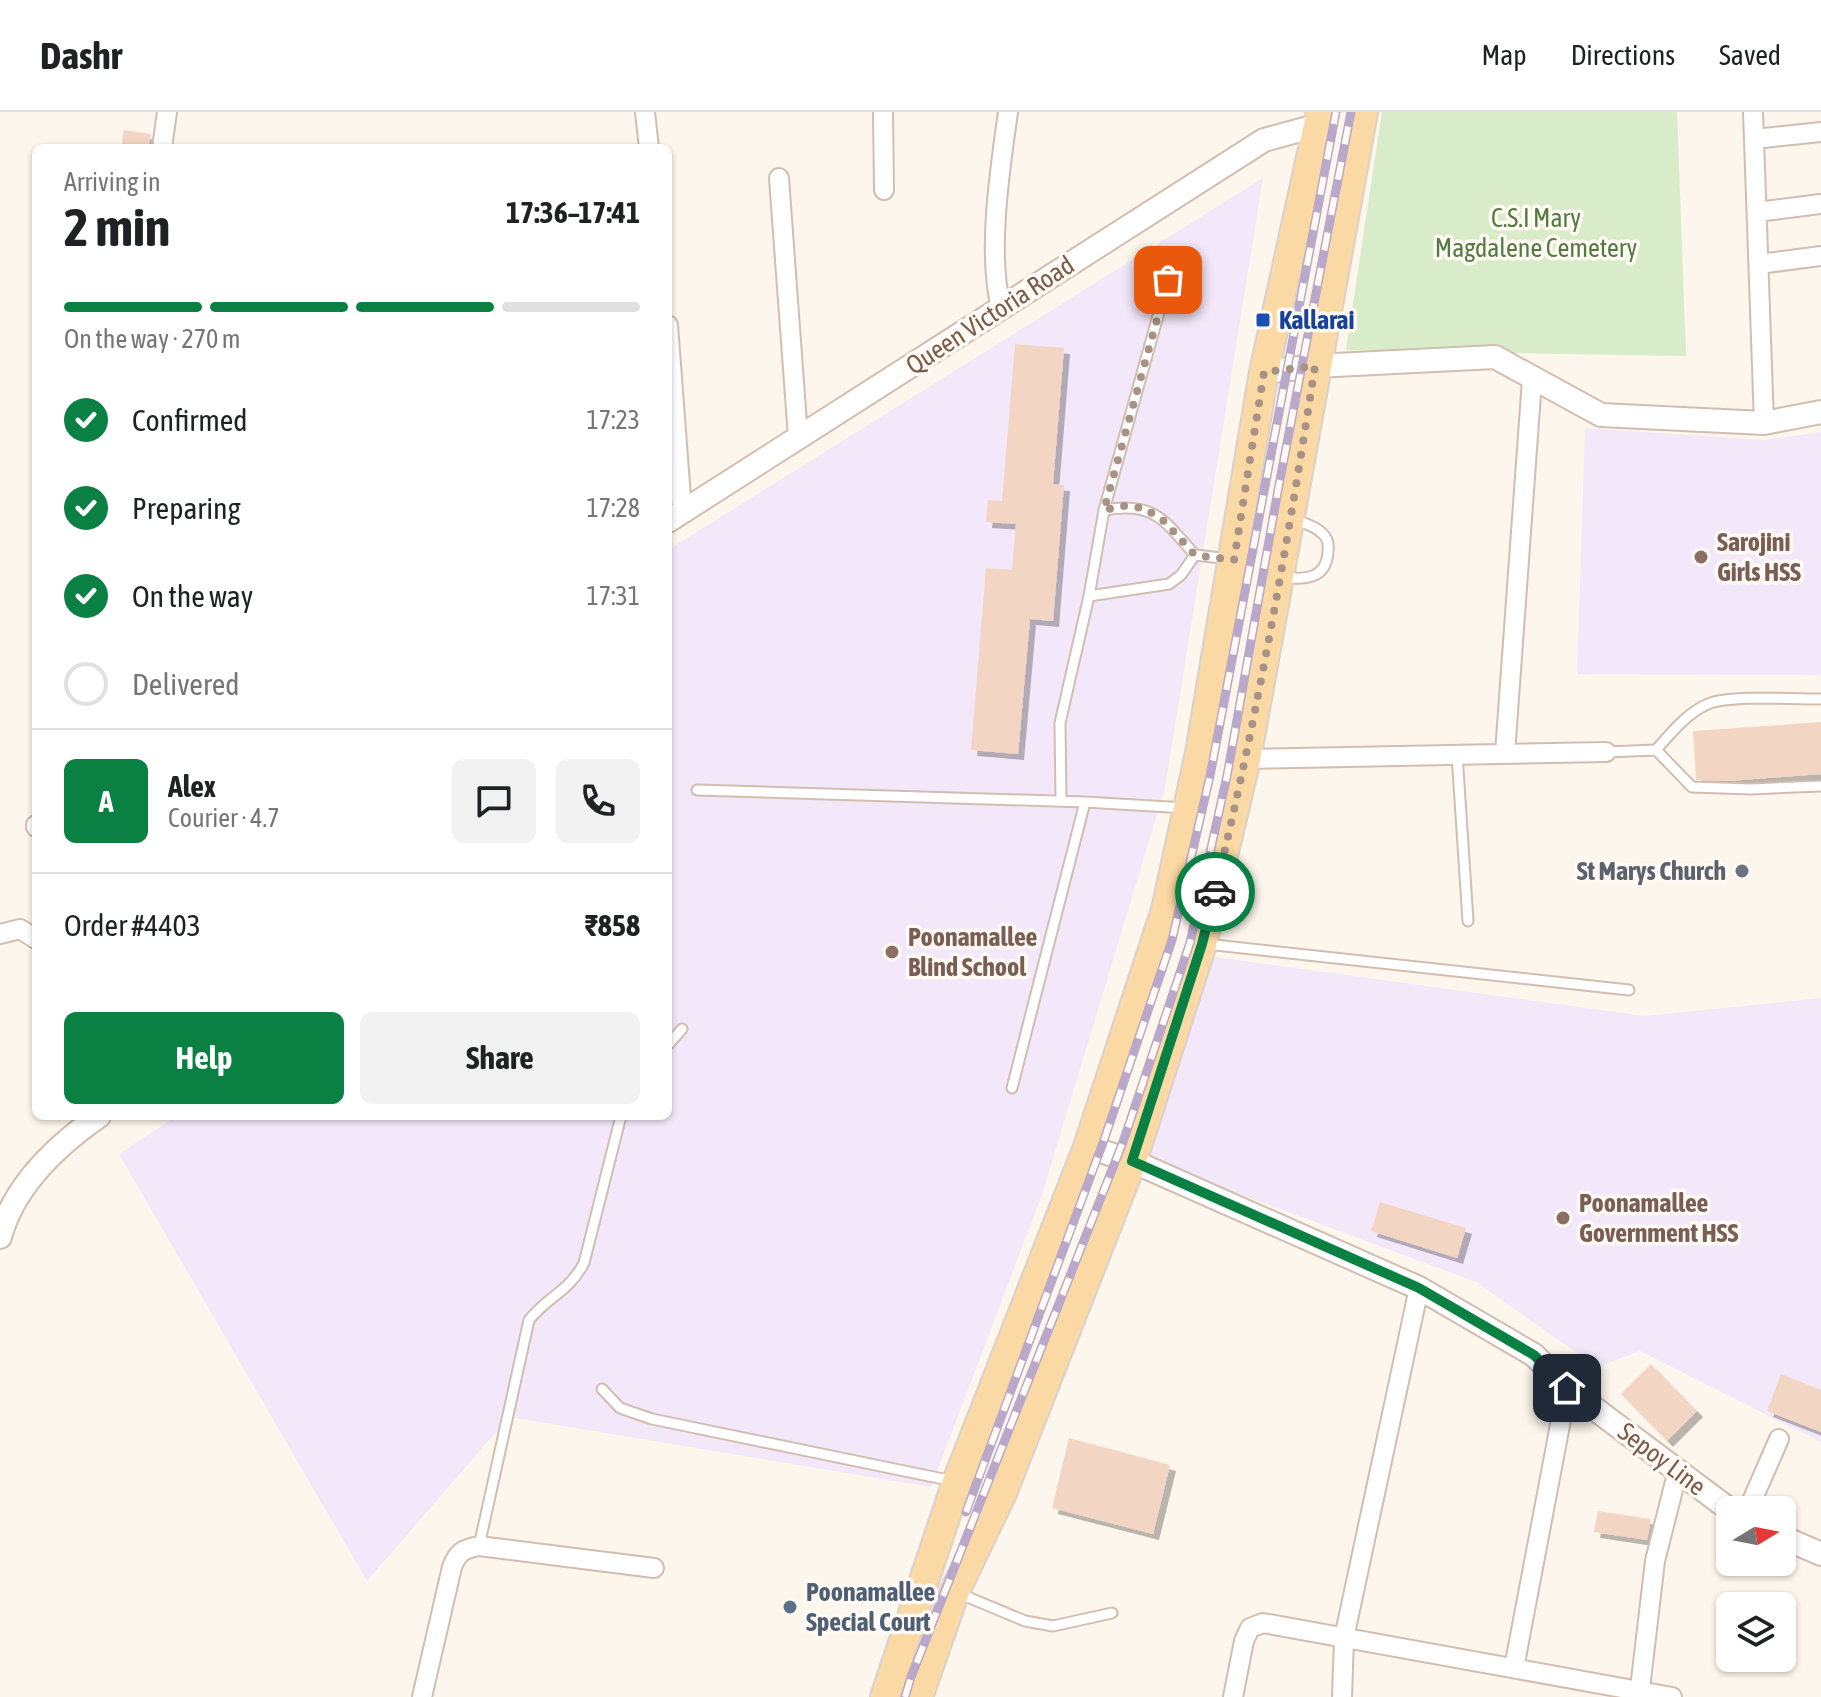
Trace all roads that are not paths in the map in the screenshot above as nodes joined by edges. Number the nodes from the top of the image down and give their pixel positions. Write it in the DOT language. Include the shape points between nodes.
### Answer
graph roads {
  1 [pos="167,112"];
  2 [pos="645,112"];
  3 [pos="883,112"];
  4 [pos="1008,112"];
  5 [pos="1363,112"];
  6 [pos="1753,112"];
  7 [pos="1320,119"];
  8 [pos="1821,132"];
  9 [pos="1754,139"];
  10 [pos="163,144"];
  11 [pos="649,144"];
  12 [pos="779,178"];
  13 [pos="884,190"];
  14 [pos="1821,204"];
  15 [pos="1757,212"];
  16 [pos="1821,256"];
  17 [pos="1759,264"];
  18 [pos="1168,280"];
  19 [pos="1001,308"];
  20 [pos="1315,366"];
  21 [pos="1264,372"];
  22 [pos="1532,380"];
  23 [pos="1821,412"];
  24 [pos="1764,423"];
  25 [pos="672,434"];
  26 [pos="798,437"];
  27 [pos="1104,510"];
  28 [pos="675,516"];
  29 [pos="1291,519"];
  30 [pos="1195,555"];
  31 [pos="1234,560"];
  32 [pos="1280,577"];
  33 [pos="1089,596"];
  34 [pos="1821,699"];
  35 [pos="1656,750"];
  36 [pos="1606,752"];
  37 [pos="1505,753"];
  38 [pos="1457,754"];
  39 [pos="1246,759"];
  40 [pos="1821,786"];
  41 [pos="697,790"];
  42 [pos="1061,801"];
  43 [pos="1085,802"];
  44 [pos="1188,808"];
  45 [pos="1468,921"];
  46 [pos="0,934"];
  47 [pos="32,936"];
  48 [pos="1202,944"];
  49 [pos="1629,990"];
  50 [pos="682,1029"];
  51 [pos="672,1040"];
  52 [pos="1012,1088"];
  53 [pos="93,1120"];
  54 [pos="620,1120"];
  55 [pos="1088,1147"];
  56 [pos="1132,1161"];
  57 [pos="1,1229"];
  58 [pos="1419,1288"];
  59 [pos="1567,1388"];
  60 [pos="602,1389"];
  61 [pos="1779,1439"];
  62 [pos="1678,1470"];
  63 [pos="957,1482"];
  64 [pos="1754,1496"];
  65 [pos="1716,1499"];
  66 [pos="1796,1543"];
  67 [pos="479,1546"];
  68 [pos="1821,1554"];
  69 [pos="654,1568"];
  70 [pos="955,1591"];
  71 [pos="1112,1613"];
  72 [pos="1344,1638"];
  73 [pos="1514,1668"];
  74 [pos="1640,1694"];
  75 [pos="422,1697"];
  76 [pos="885,1697"];
  77 [pos="918,1697"];
  78 [pos="1233,1697"];
  79 [pos="1342,1697"];
  80 [pos="1672,1697"];
  1 -- 10 [label="street"];
  2 -- 11 [label="street"];
  3 -- 13 [label="street"];
  4 -- 19 [label="street" via="996,249"];
  5 -- 20 [label="main road"];
  6 -- 9 [label="street"];
  7 -- 19 [label="street, Queen Victoria Road" via="1264,140"];
  7 -- 21 [label="main road"];
  8 -- 9 [label="street"];
  9 -- 15 [label="street"];
  12 -- 26 [label="street"];
  14 -- 15 [label="street"];
  15 -- 17 [label="street"];
  16 -- 17 [label="street"];
  17 -- 24 [label="street"];
  18 -- 27 [label="lane"];
  19 -- 26 [label="street, Queen Victoria Road"];
  20 -- 21 [label="street"];
  20 -- 22 [label="street" via="1495,357"];
  20 -- 29 [label="main road"];
  21 -- 31 [label="main road"];
  22 -- 24 [label="street" via="1601,415"];
  22 -- 37 [label="street"];
  23 -- 24 [label="street"];
  25 -- 28 [label="street"];
  26 -- 28 [label="street, Queen Victoria Road"];
  27 -- 30 [label="lane" via="1144,508"];
  27 -- 33 [label="lane"];
  29 -- 32 [label="main road"];
  29 -- 32 [label="lane" via="1322,533 1329,542 1328,559 1313,577"];
  30 -- 31 [label="lane"];
  30 -- 33 [label="lane" via="1169,584"];
  31 -- 44 [label="main road"];
  32 -- 39 [label="main road"];
  33 -- 42 [label="lane" via="1060,723"];
  34 -- 35 [label="lane" via="1711,702"];
  35 -- 36 [label="lane"];
  35 -- 40 [label="lane" via="1692,787"];
  36 -- 37 [label="street"];
  37 -- 38 [label="street"];
  38 -- 39 [label="street"];
  38 -- 45 [label="lane"];
  39 -- 48 [label="main road"];
  41 -- 42 [label="lane"];
  42 -- 43 [label="lane"];
  43 -- 44 [label="lane"];
  43 -- 52 [label="lane"];
  44 -- 55 [label="main road" via="1166,910"];
  46 -- 47 [label="street" via="20,929"];
  48 -- 49 [label="lane"];
  48 -- 56 [label="main road"];
  50 -- 51 [label="lane"];
  53 -- 57 [label="street" via="57,1147 21,1190"];
  54 -- 67 [label="lane" via="584,1263 571,1285 529,1320"];
  55 -- 56 [label="street, Sepoy Line"];
  55 -- 63 [label="main road"];
  56 -- 58 [label="street, Sepoy Line"];
  56 -- 70 [label="main road" via="1002,1493"];
  58 -- 59 [label="street, Sepoy Line" via="1534,1355"];
  58 -- 72 [label="street"];
  59 -- 62 [label="street, Sepoy Line"];
  59 -- 73 [label="street"];
  60 -- 63 [label="lane" via="620,1408 652,1419"];
  61 -- 64 [label="street"];
  62 -- 65 [label="street, Sepoy Line"];
  62 -- 74 [label="street" via="1655,1561"];
  63 -- 76 [label="main road"];
  66 -- 68 [label="street"];
  67 -- 69 [label="street"];
  67 -- 75 [label="street" via="457,1553"];
  70 -- 71 [label="lane" via="1025,1621 1053,1626"];
  70 -- 77 [label="main road"];
  72 -- 73 [label="street"];
  72 -- 78 [label="street" via="1277,1624 1250,1628"];
  72 -- 79 [label="street"];
  73 -- 74 [label="street"];
  74 -- 80 [label="street"];
}
